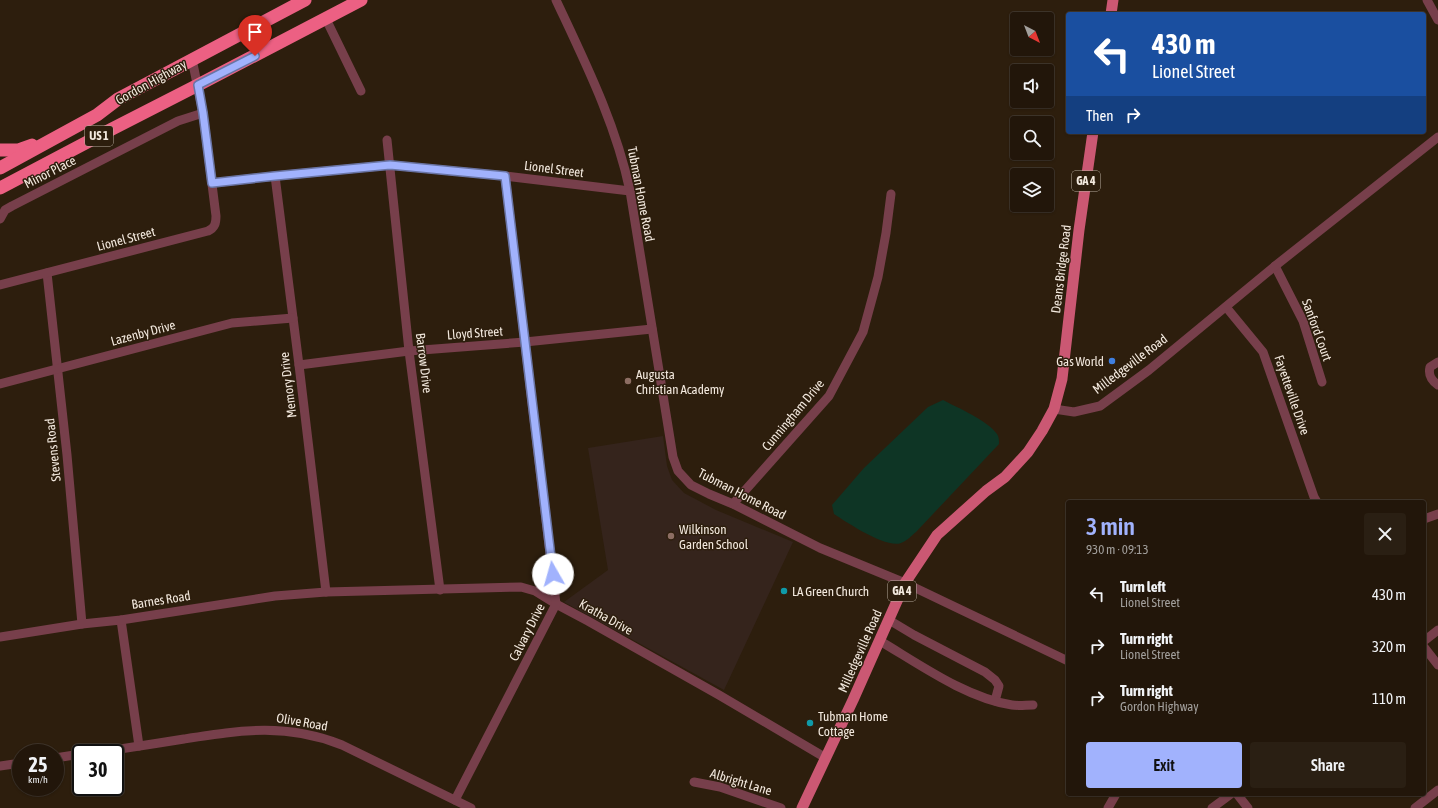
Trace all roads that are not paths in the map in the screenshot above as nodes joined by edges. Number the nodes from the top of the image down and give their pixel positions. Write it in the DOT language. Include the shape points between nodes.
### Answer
graph roads {
  1 [pos="305,0"];
  2 [pos="361,0"];
  3 [pos="556,0"];
  4 [pos="1113,0"];
  5 [pos="1427,0"];
  6 [pos="1111,12"];
  7 [pos="326,19"];
  8 [pos="1438,20"];
  9 [pos="192,59"];
  10 [pos="198,85"];
  11 [pos="361,91"];
  12 [pos="118,99"];
  13 [pos="203,113"];
  14 [pos="1093,134"];
  15 [pos="1438,137"];
  16 [pos="387,140"];
  17 [pos="0,150"];
  18 [pos="390,165"];
  19 [pos="0,168"];
  20 [pos="275,176"];
  21 [pos="505,176"];
  22 [pos="212,183"];
  23 [pos="0,188"];
  24 [pos="630,191"];
  25 [pos="891,194"];
  26 [pos="0,219"];
  27 [pos="1275,266"];
  28 [pos="47,274"];
  29 [pos="0,285"];
  30 [pos="1226,307"];
  31 [pos="293,318"];
  32 [pos="652,329"];
  33 [pos="525,342"];
  34 [pos="409,351"];
  35 [pos="1438,362"];
  36 [pos="299,365"];
  37 [pos="58,370"];
  38 [pos="1322,382"];
  39 [pos="0,384"];
  40 [pos="1438,385"];
  41 [pos="1054,409"];
  42 [pos="1316,500"];
  43 [pos="734,504"];
  44 [pos="1438,514"];
  45 [pos="1426,518"];
  46 [pos="905,583"];
  47 [pos="440,590"];
  48 [pos="326,592"];
  49 [pos="556,604"];
  50 [pos="121,620"];
  51 [pos="889,620"];
  52 [pos="82,624"];
  53 [pos="1438,630"];
  54 [pos="0,637"];
  55 [pos="1426,639"];
  56 [pos="880,641"];
  57 [pos="1426,649"];
  58 [pos="1066,660"];
  59 [pos="1438,665"];
  60 [pos="995,701"];
  61 [pos="1033,705"];
  62 [pos="139,746"];
  63 [pos="124,748"];
  64 [pos="826,758"];
  65 [pos="12,764"];
  66 [pos="0,766"];
  67 [pos="694,782"];
  68 [pos="1438,790"];
  69 [pos="1115,796"];
  70 [pos="1227,796"];
  71 [pos="1239,796"];
  72 [pos="455,800"];
  73 [pos="471,808"];
  74 [pos="781,808"];
  75 [pos="802,808"];
  76 [pos="1108,808"];
  77 [pos="1212,808"];
  78 [pos="1248,808"];
  79 [pos="1415,808"];
  1 -- 9 [label="highway, Gordon Highway / US 1"];
  2 -- 7 [label="highway, Gordon Highway / US 1"];
  3 -- 24 [label="street, Tubman Home Road" via="616,138"];
  4 -- 6 [label="main road"];
  5 -- 8 [label="street"];
  7 -- 10 [label="highway, Gordon Highway / US 1"];
  7 -- 11 [label="street"];
  9 -- 10 [label="street, Lionel Street"];
  9 -- 12 [label="highway, Gordon Highway / US 1"];
  10 -- 13 [label="street, Lionel Street"];
  10 -- 23 [label="highway, Gordon Highway / US 1"];
  12 -- 17 [label="highway" via="28,147"];
  12 -- 19 [label="highway, Gordon Highway / US 1" via="97,115"];
  13 -- 22 [label="street, Lionel Street"];
  13 -- 26 [label="street, Minor Place" via="178,121 12,206 5,210"];
  14 -- 41 [label="main road, Deans Bridge Road / GA 4" via="1062,379"];
  15 -- 27 [label="street, Milledgeville Road"];
  16 -- 18 [label="street, Barrow Drive"];
  18 -- 20 [label="street, Lionel Street"];
  18 -- 21 [label="street, Lionel Street"];
  18 -- 34 [label="street, Barrow Drive"];
  20 -- 22 [label="street, Lionel Street"];
  20 -- 31 [label="street, Memory Drive"];
  21 -- 24 [label="street, Lionel Street"];
  21 -- 33 [label="street, Calvary Drive"];
  22 -- 28 [label="street, Lionel Street" via="216,220 211,230"];
  24 -- 32 [label="street, Tubman Home Road"];
  25 -- 43 [label="street, Cunningham Drive" via="878,277 863,332 829,396"];
  27 -- 30 [label="street, Milledgeville Road"];
  27 -- 38 [label="street, Sanford Court" via="1303,321"];
  28 -- 29 [label="street, Lionel Street"];
  28 -- 37 [label="street, Stevens Road"];
  30 -- 41 [label="street, Milledgeville Road" via="1100,406 1074,412"];
  30 -- 42 [label="street, Fayetteville Drive" via="1263,352"];
  31 -- 36 [label="street, Memory Drive"];
  31 -- 37 [label="street, Lazenby Drive" via="232,323"];
  32 -- 33 [label="street, Lloyd Street"];
  32 -- 43 [label="street, Tubman Home Road" via="673,457 678,471 692,485"];
  33 -- 34 [label="street, Lloyd Street"];
  33 -- 49 [label="street, Calvary Drive"];
  34 -- 36 [label="street, Lloyd Street"];
  34 -- 47 [label="street, Barrow Drive"];
  35 -- 40 [label="street" via="1430,367 1429,371 1430,377"];
  36 -- 48 [label="street, Memory Drive"];
  37 -- 39 [label="street, Lazenby Drive"];
  37 -- 52 [label="street, Stevens Road"];
  41 -- 46 [label="main road, Milledgeville Road / GA 4" via="1028,452 1005,477 986,490 937,535"];
  43 -- 46 [label="street, Tubman Home Road" via="820,548"];
  44 -- 45 [label="street"];
  46 -- 51 [label="main road, Milledgeville Road / GA 4"];
  46 -- 58 [label="street, Tubman Home Road"];
  47 -- 48 [label="street, Kratha Drive"];
  47 -- 49 [label="street, Kratha Drive" via="521,587 535,591"];
  48 -- 50 [label="street, Barnes Road" via="267,597"];
  49 -- 64 [label="street, Kratha Drive"];
  49 -- 72 [label="street, Calvary Drive"];
  50 -- 52 [label="street, Barnes Road"];
  50 -- 62 [label="street"];
  51 -- 56 [label="main road, Milledgeville Road / GA 4"];
  51 -- 60 [label="street" via="985,672 999,686"];
  52 -- 54 [label="street, Barnes Road"];
  53 -- 55 [label="street"];
  56 -- 60 [label="street" via="948,681"];
  56 -- 64 [label="main road, Milledgeville Road / GA 4"];
  57 -- 59 [label="street"];
  60 -- 61 [label="street" via="1013,705"];
  62 -- 63 [label="street, Olive Road"];
  62 -- 72 [label="street, Olive Road" via="238,731 292,731 342,745"];
  64 -- 75 [label="main road, Milledgeville Road / GA 4"];
  65 -- 66 [label="street"];
  67 -- 74 [label="street, Albright Lane" via="720,787"];
  68 -- 79 [label="street"];
  69 -- 76 [label="street"];
  70 -- 77 [label="street"];
  71 -- 78 [label="street"];
  72 -- 73 [label="street, Olive Road"];
}
